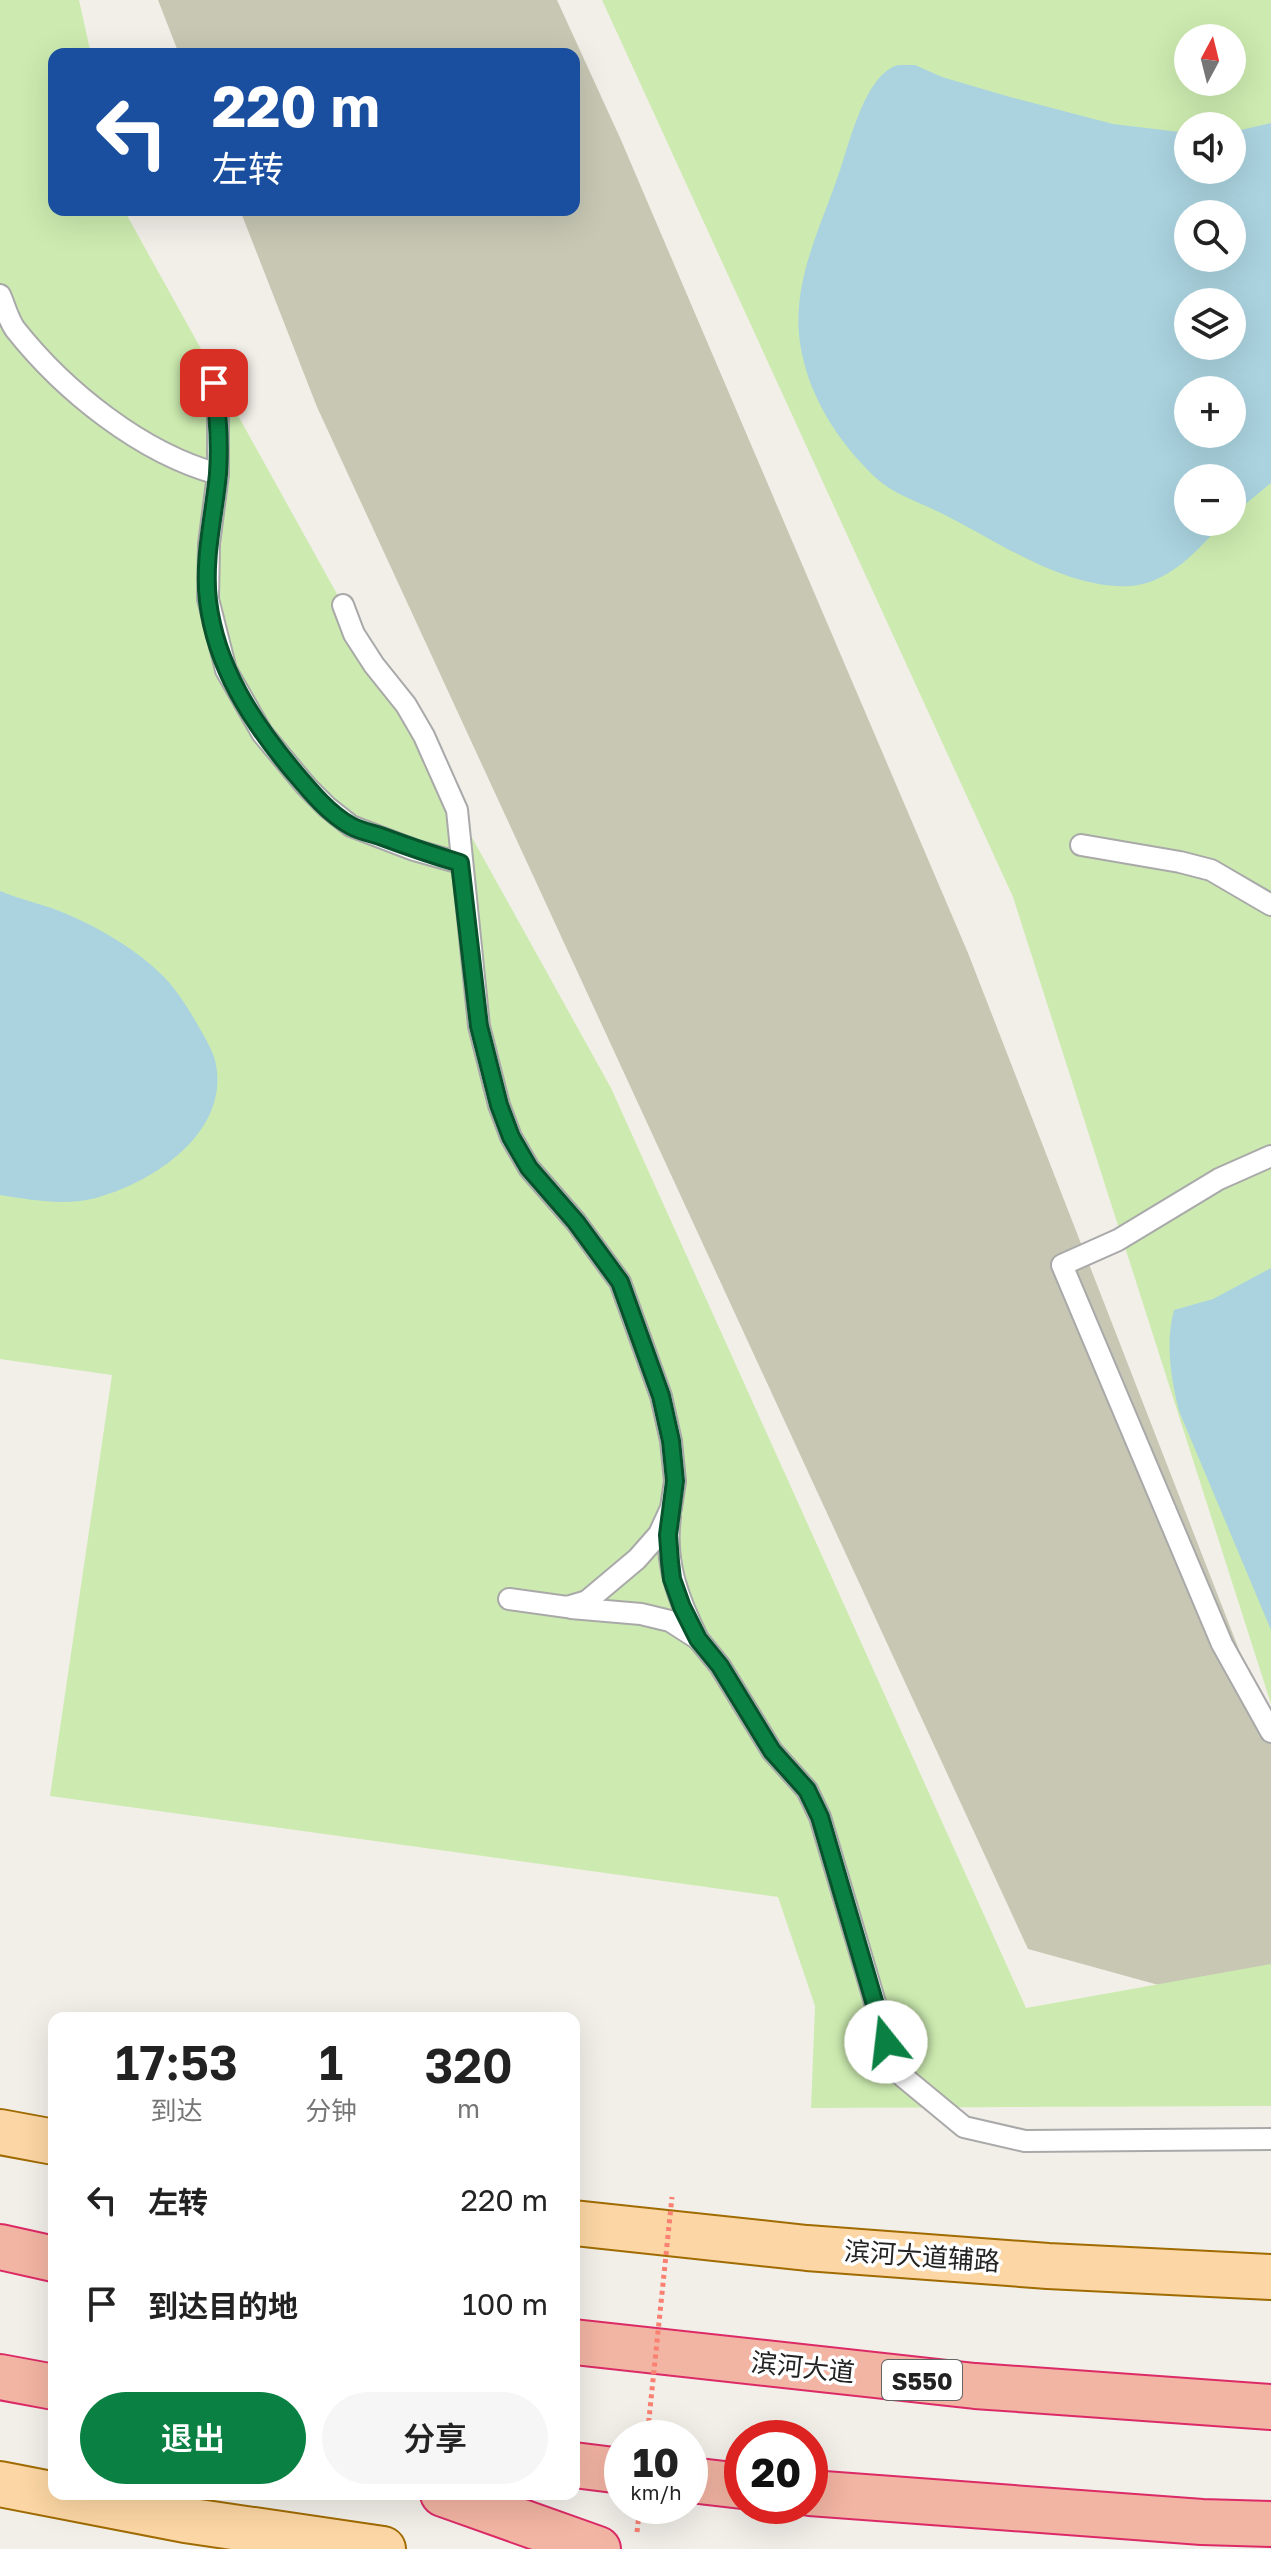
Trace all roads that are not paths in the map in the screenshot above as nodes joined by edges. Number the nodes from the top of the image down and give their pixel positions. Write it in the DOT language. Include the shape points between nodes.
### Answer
graph roads {
  1 [pos="0,295"];
  2 [pos="214,383"];
  3 [pos="218,474"];
  4 [pos="343,605"];
  5 [pos="1081,845"];
  6 [pos="460,863"];
  7 [pos="1271,905"];
  8 [pos="1271,1156"];
  9 [pos="671,1508"];
  10 [pos="509,1599"];
  11 [pos="567,1607"];
  12 [pos="698,1639"];
  13 [pos="1271,1732"];
  14 [pos="0,2132"];
  15 [pos="1271,2139"];
  16 [pos="48,2141"];
  17 [pos="580,2224"];
  18 [pos="0,2247"];
  19 [pos="48,2258"];
  20 [pos="1271,2277"];
  21 [pos="580,2330"];
  22 [pos="580,2343"];
  23 [pos="622,2348"];
  24 [pos="0,2377"];
  25 [pos="48,2386"];
  26 [pos="1271,2407"];
  27 [pos="580,2466"];
  28 [pos="604,2469"];
  29 [pos="0,2484"];
  30 [pos="48,2493"];
  31 [pos="828,2494"];
  32 [pos="82,2500"];
  33 [pos="465,2500"];
  34 [pos="1271,2524"];
  35 [pos="617,2542"];
  36 [pos="383,2549"];
  1 -- 3 [label="lane" via="14,327 83,400 138,438"];
  2 -- 3 [label="lane"];
  3 -- 6 [label="lane" via="208,599 226,670 245,706 306,786 351,826"];
  4 -- 6 [label="lane" via="361,644 424,736 457,810"];
  5 -- 7 [label="lane" via="1211,870"];
  6 -- 9 [label="lane" via="479,1026 499,1105 529,1168 620,1282 661,1396 675,1481"];
  8 -- 13 [label="lane" via="1062,1265 1222,1644"];
  9 -- 11 [label="lane" via="659,1534 613,1582 587,1601"];
  9 -- 12 [label="lane" via="672,1579"];
  10 -- 11 [label="lane"];
  11 -- 12 [label="lane" via="670,1621"];
  12 -- 15 [label="lane" via="772,1751 807,1790 820,1817 895,2070 964,2127 1025,2141"];
  14 -- 16 [label="main road"];
  17 -- 20 [label="main road, 滨河大道辅路" via="837,2250"];
  18 -- 19 [label="highway"];
  21 -- 23 [label="highway"];
  22 -- 23 [label="highway, 滨河大道 / S550"];
  23 -- 26 [label="highway, 滨河大道 / S550" via="975,2386"];
  24 -- 25 [label="highway"];
  27 -- 28 [label="highway"];
  29 -- 30 [label="main road"];
  31 -- 34 [label="highway"];
  32 -- 36 [label="main road"];
  33 -- 35 [label="highway"];
}
